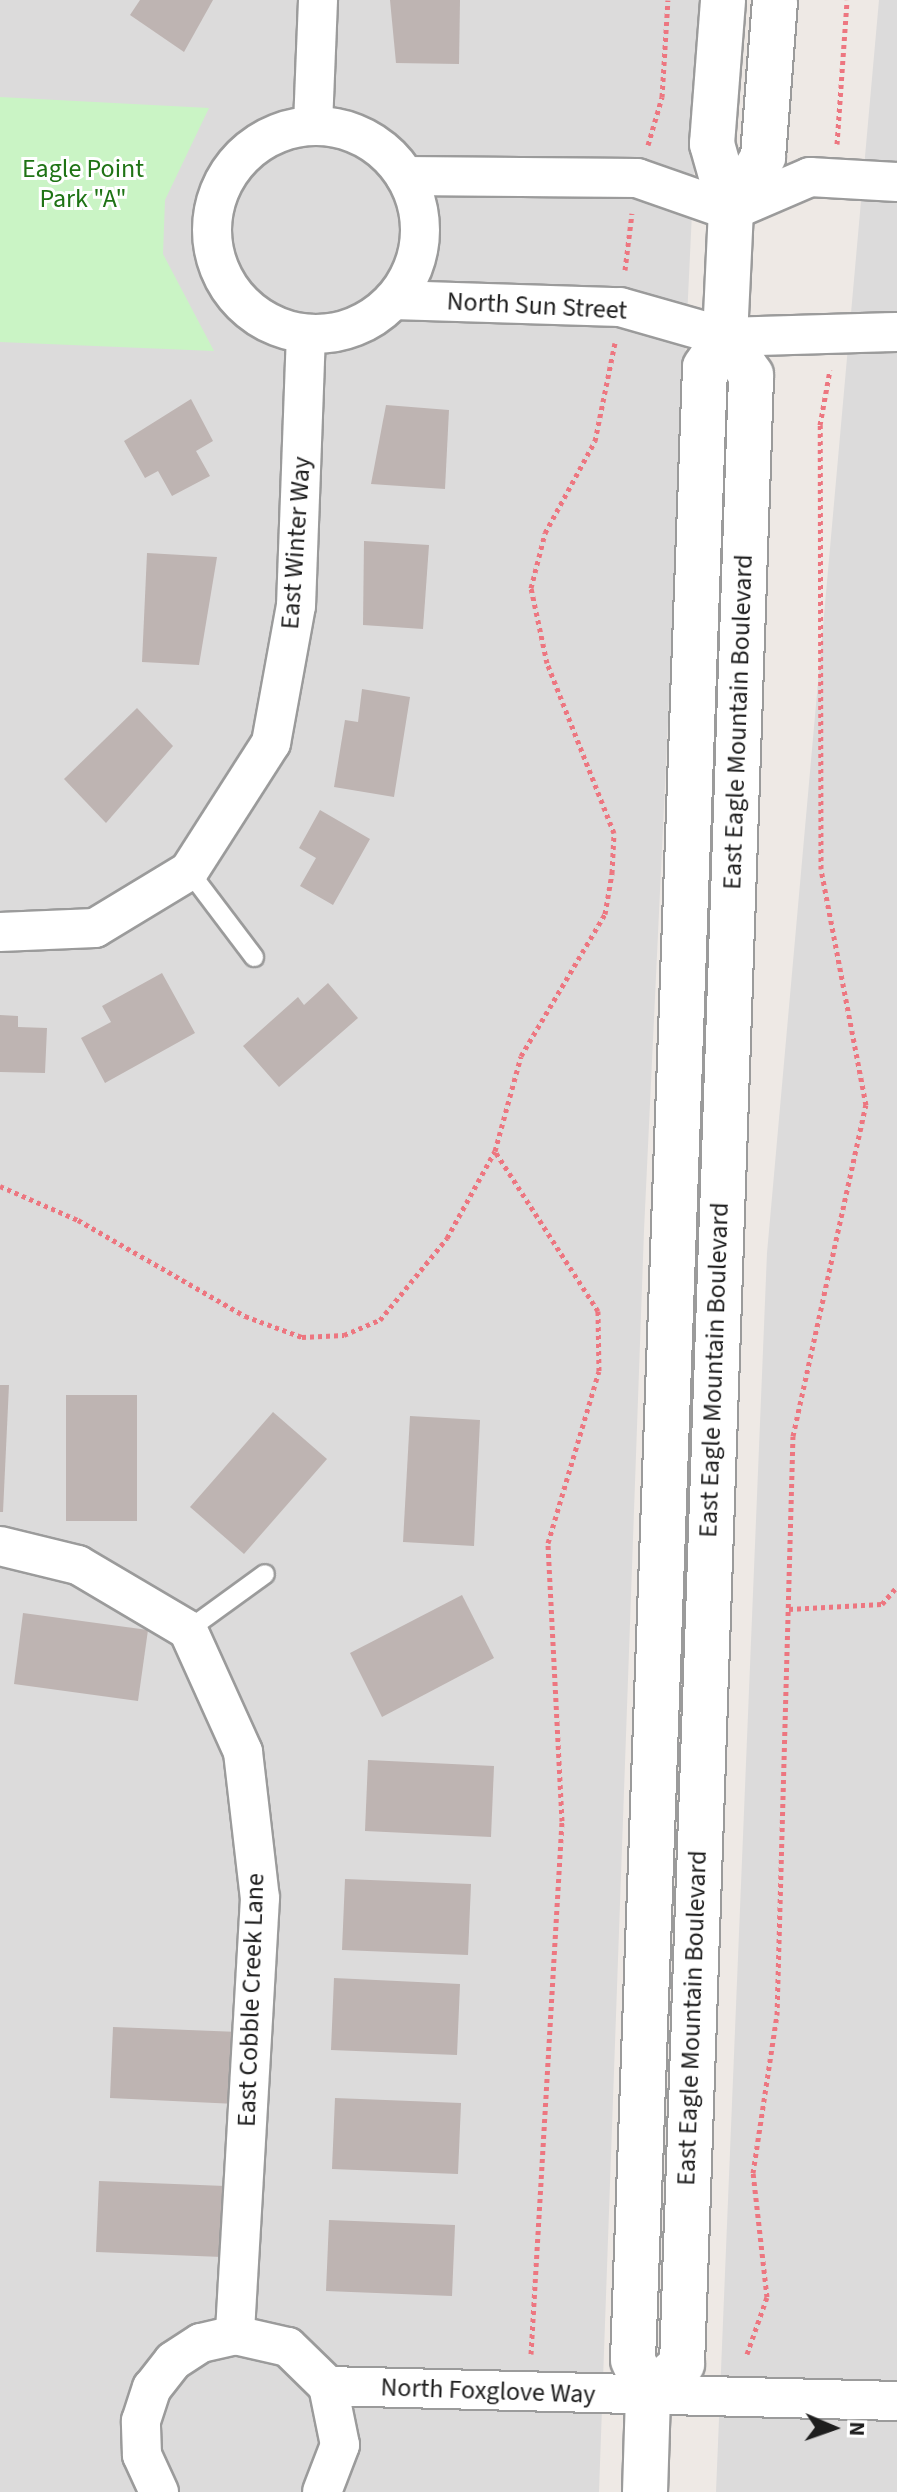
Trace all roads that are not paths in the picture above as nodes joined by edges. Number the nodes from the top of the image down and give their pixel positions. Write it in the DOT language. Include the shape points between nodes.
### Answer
graph roads {
  1 [pos="318,0"];
  2 [pos="723,0"];
  3 [pos="775,0"];
  4 [pos="313,125"];
  5 [pos="405,176"];
  6 [pos="897,182"];
  7 [pos="731,211"];
  8 [pos="393,300"];
  9 [pos="897,332"];
  10 [pos="306,334"];
  11 [pos="725,337"];
  12 [pos="189,871"];
  13 [pos="0,932"];
  14 [pos="254,957"];
  15 [pos="0,1546"];
  16 [pos="265,1574"];
  17 [pos="188,1630"];
  18 [pos="235,2335"];
  19 [pos="328,2386"];
  20 [pos="648,2395"];
  21 [pos="897,2401"];
  22 [pos="159,2492"];
  23 [pos="322,2492"];
  24 [pos="645,2492"];
  1 -- 4 [label="street"];
  2 -- 7 [label="street, East Eagle Mountain Boulevard" via="712,144"];
  3 -- 7 [label="street, East Eagle Mountain Boulevard" via="763,157"];
  4 -- 5 [label="street" via="360,135"];
  4 -- 10 [label="street" via="263,140 231,169 216,199 212,237 237,299 280,328"];
  5 -- 7 [label="street" via="637,178"];
  5 -- 8 [label="street" via="420,241"];
  6 -- 7 [label="street" via="810,177"];
  7 -- 11 [label="street, East Eagle Mountain Boulevard"];
  8 -- 10 [label="street" via="349,329"];
  8 -- 11 [label="street, North Sun Street" via="620,307"];
  9 -- 11 [label="street, North Sun Street"];
  10 -- 12 [label="street, East Winter Way" via="296,606 271,743"];
  11 -- 20 [label="street, East Eagle Mountain Boulevard" via="705,367 694,630 633,2360"];
  12 -- 13 [label="street" via="95,928"];
  12 -- 14 [label="lane"];
  15 -- 17 [label="street" via="78,1565"];
  16 -- 17 [label="lane"];
  17 -- 18 [label="street, East Cobble Creek Lane" via="243,1752 260,1898"];
  18 -- 19 [label="street" via="288,2347"];
  18 -- 22 [label="street" via="201,2343 173,2361 152,2388 141,2421 142,2455"];
  19 -- 20 [label="street, North Foxglove Way"];
  19 -- 23 [label="street" via="340,2445"];
  20 -- 21 [label="street, North Foxglove Way"];
  20 -- 24 [label="street, East Eagle Mountain Boulevard"];
}
